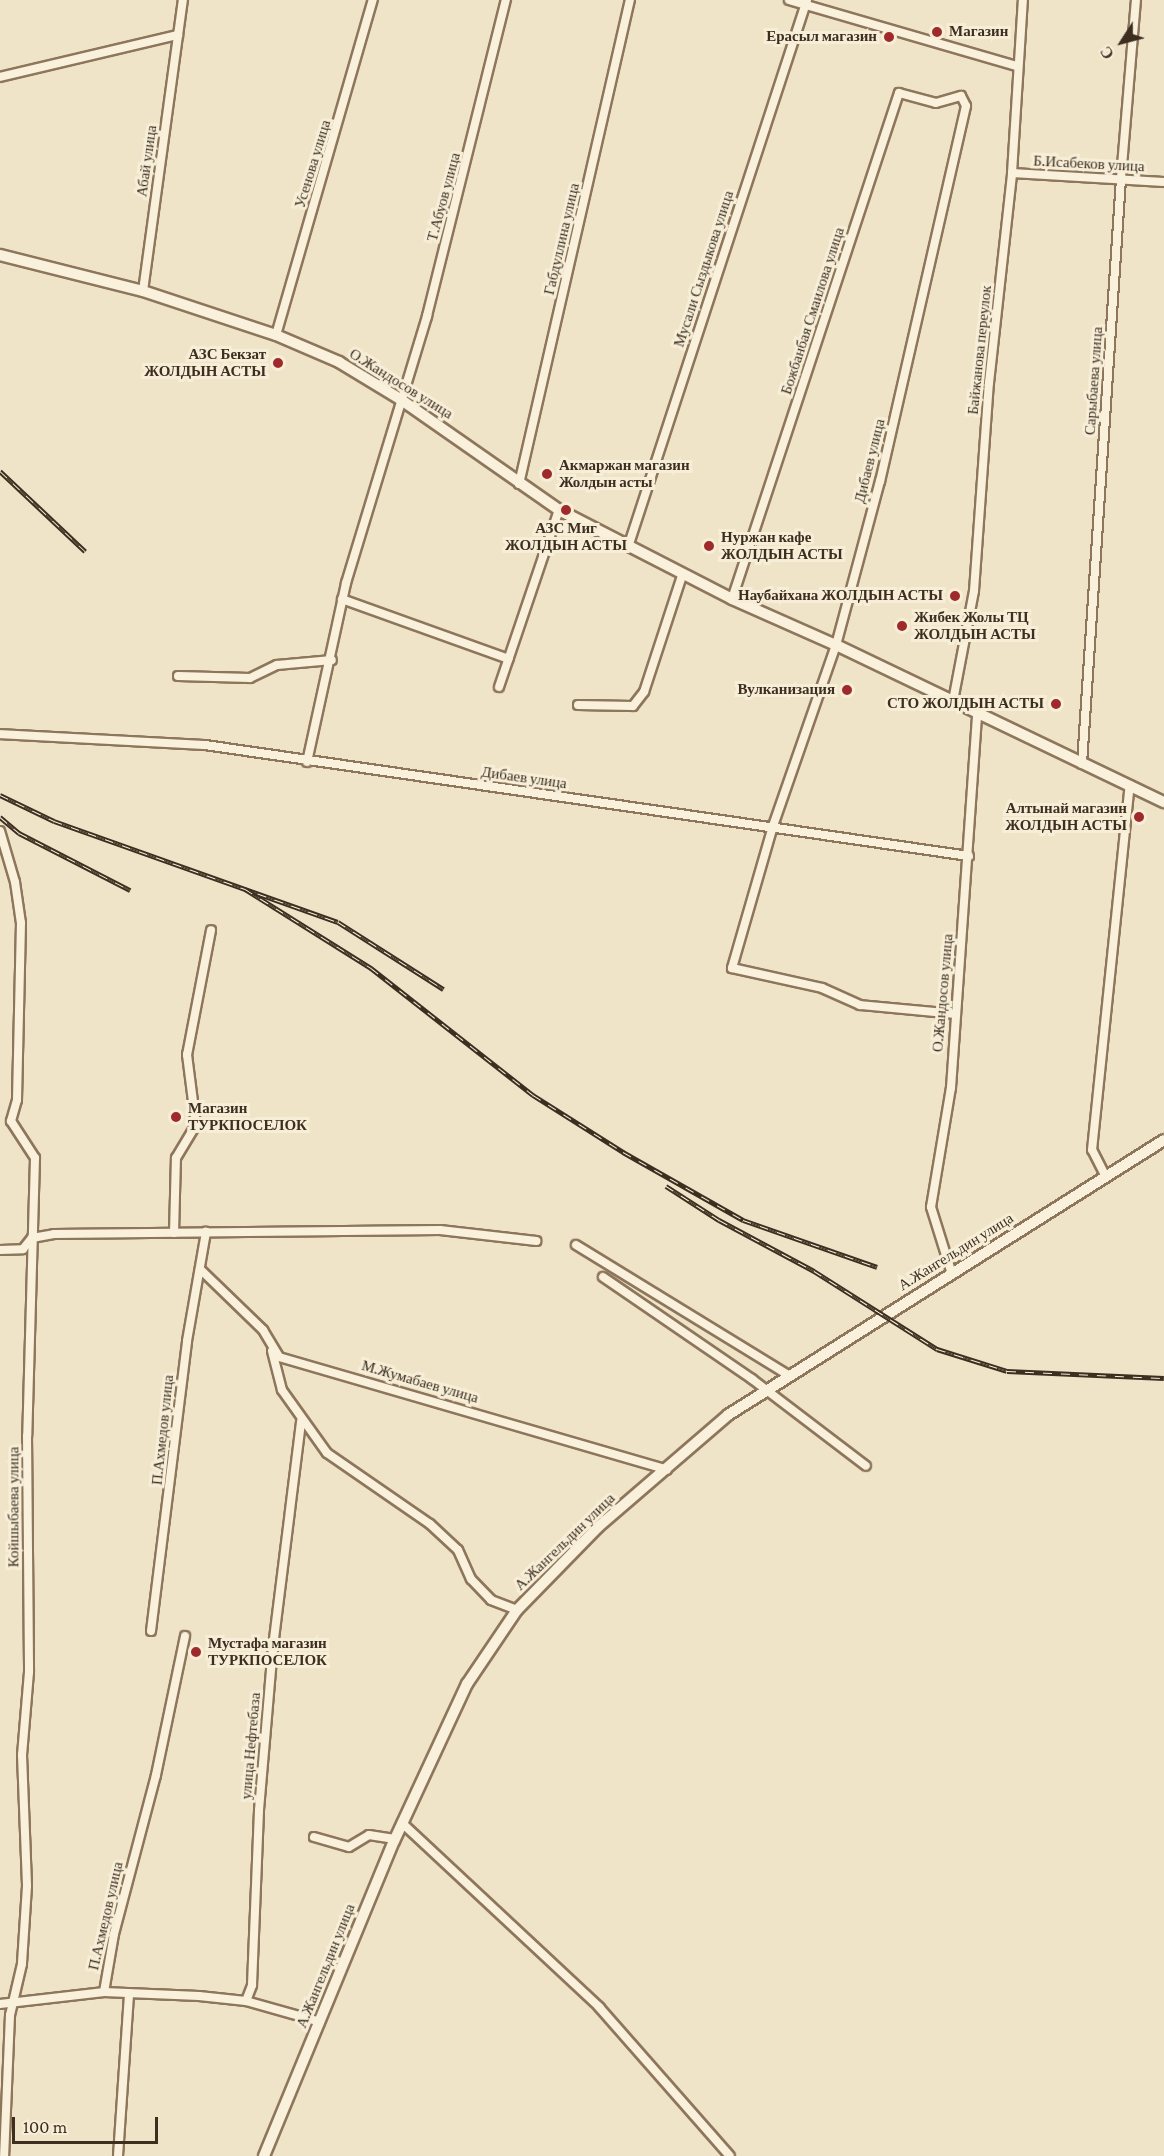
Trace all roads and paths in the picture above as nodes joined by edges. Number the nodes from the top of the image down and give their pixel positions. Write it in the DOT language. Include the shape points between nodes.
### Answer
graph roads {
  1 [pos="183,0"];
  2 [pos="373,0"];
  3 [pos="506,0"];
  4 [pos="630,0"];
  5 [pos="789,0"];
  6 [pos="1023,0"];
  7 [pos="1136,0"];
  8 [pos="805,3"];
  9 [pos="178,35"];
  10 [pos="1016,66"];
  11 [pos="0,77"];
  12 [pos="961,96"];
  13 [pos="1012,173"];
  14 [pos="1121,178"];
  15 [pos="1164,182"];
  16 [pos="0,255"];
  17 [pos="143,291"];
  18 [pos="276,335"];
  19 [pos="400,399"];
  20 [pos="519,484"];
  21 [pos="559,510"];
  22 [pos="628,547"];
  23 [pos="683,573"];
  24 [pos="342,599"];
  25 [pos="732,599"];
  26 [pos="836,645"];
  27 [pos="509,658"];
  28 [pos="332,660"];
  29 [pos="178,676"];
  30 [pos="499,687"];
  31 [pos="953,701"];
  32 [pos="578,705"];
  33 [pos="977,713"];
  34 [pos="0,734"];
  35 [pos="307,762"];
  36 [pos="1082,764"];
  37 [pos="1130,785"];
  38 [pos="1164,802"];
  39 [pos="773,826"];
  40 [pos="0,831"];
  41 [pos="969,856"];
  42 [pos="210,930"];
  43 [pos="955,1014"];
  44 [pos="1164,1140"];
  45 [pos="1106,1177"];
  46 [pos="206,1232"];
  47 [pos="174,1233"];
  48 [pos="32,1238"];
  49 [pos="536,1241"];
  50 [pos="576,1245"];
  51 [pos="0,1250"];
  52 [pos="200,1269"];
  53 [pos="951,1271"];
  54 [pos="603,1277"];
  55 [pos="271,1349"];
  56 [pos="788,1375"];
  57 [pos="765,1392"];
  58 [pos="301,1421"];
  59 [pos="866,1467"];
  60 [pos="667,1470"];
  61 [pos="517,1610"];
  62 [pos="151,1632"];
  63 [pos="186,1636"];
  64 [pos="402,1823"];
  65 [pos="314,1837"];
  66 [pos="395,1839"];
  67 [pos="104,1992"];
  68 [pos="129,1993"];
  69 [pos="246,2001"];
  70 [pos="15,2003"];
  71 [pos="0,2004"];
  72 [pos="320,2022"];
  73 [pos="4,2156"];
  74 [pos="118,2156"];
  75 [pos="264,2156"];
  76 [pos="730,2156"];
  1 -- 9 [label="street, Абай улица"];
  2 -- 18 [label="street, Усенова улица"];
  3 -- 19 [label="street, Т.Абуов улица" via="427,316"];
  4 -- 20 [label="street, Габдуллина улица"];
  5 -- 8 [label="street"];
  6 -- 10 [label="street, Байжанова переулок"];
  7 -- 14 [label="street, Сарыбаева улица"];
  8 -- 10 [label="street"];
  8 -- 22 [label="street, Мусали Сыздыкова улица"];
  9 -- 11 [label="street"];
  9 -- 17 [label="street, Абай улица"];
  10 -- 13 [label="street, Байжанова переулок"];
  12 -- 25 [label="street, Божбанбая Смаилова улица" via="936,103 899,93"];
  12 -- 26 [label="street, Дибаев улица" via="966,106 919,318"];
  13 -- 14 [label="street, Б.Исабеков улица"];
  13 -- 31 [label="street, Байжанова переулок" via="989,383 974,591"];
  14 -- 15 [label="street, Б.Исабеков улица"];
  14 -- 36 [label="street, Сарыбаева улица"];
  16 -- 17 [label="street, О.Жандосов улица"];
  17 -- 18 [label="street, О.Жандосов улица"];
  18 -- 19 [label="street, О.Жандосов улица" via="339,362"];
  19 -- 20 [label="street, О.Жандосов улица"];
  19 -- 24 [label="street"];
  20 -- 21 [label="street, О.Жандосов улица"];
  21 -- 22 [label="street, О.Жандосов улица"];
  21 -- 27 [label="street"];
  22 -- 23 [label="street, О.Жандосов улица"];
  23 -- 25 [label="street, О.Жандосов улица"];
  23 -- 32 [label="street" via="644,692 633,706"];
  24 -- 27 [label="street"];
  24 -- 28 [label="street"];
  25 -- 26 [label="street, О.Жандосов улица"];
  26 -- 31 [label="street, О.Жандосов улица"];
  26 -- 39 [label="street, Дибаев улица"];
  27 -- 30 [label="street"];
  28 -- 29 [label="street" via="277,665 250,678"];
  28 -- 35 [label="street"];
  31 -- 33 [label="street, О.Жандосов улица"];
  33 -- 36 [label="street, О.Жандосов улица"];
  33 -- 41 [label="street, О.Жандосов улица"];
  34 -- 35 [label="street, Дибаев улица" via="204,745"];
  35 -- 39 [label="street, Дибаев улица"];
  36 -- 37 [label="street, О.Жандосов улица"];
  37 -- 38 [label="street, О.Жандосов улица"];
  37 -- 45 [label="street" via="1092,1150"];
  39 -- 41 [label="street, Дибаев улица"];
  39 -- 43 [label="street, Дибаев улица" via="732,968 822,988 860,1005"];
  40 -- 48 [label="street, Койшыбаева улица" via="15,882 21,923 17,1100 11,1121 35,1158"];
  41 -- 43 [label="street, О.Жандосов улица"];
  42 -- 47 [label="street" via="187,1055 196,1125 176,1158"];
  43 -- 53 [label="street, О.Жандосов улица" via="951,1088 931,1207"];
  44 -- 45 [label="street, А.Жангельдин улица"];
  45 -- 53 [label="street, А.Жангельдин улица"];
  46 -- 47 [label="street"];
  46 -- 49 [label="street" via="440,1230"];
  46 -- 52 [label="street, П.Ахмедов улица"];
  47 -- 48 [label="street"];
  48 -- 51 [label="street" via="22,1249"];
  48 -- 70 [label="street, Койшыбаева улица" via="27,1446 29,1672 22,1755 27,1886"];
  50 -- 56 [label="street"];
  52 -- 55 [label="street" via="263,1330"];
  52 -- 62 [label="street, П.Ахмедов улица" via="187,1341"];
  53 -- 56 [label="street, А.Жангельдин улица"];
  54 -- 57 [label="street" via="752,1379"];
  55 -- 58 [label="street" via="282,1390"];
  55 -- 60 [label="street, М.Жумабаев улица" via="279,1357"];
  56 -- 57 [label="street, А.Жангельдин улица"];
  57 -- 59 [label="street"];
  57 -- 60 [label="street, А.Жангельдин улица" via="728,1414"];
  58 -- 61 [label="street" via="327,1453 430,1524 458,1550 471,1579 491,1599"];
  58 -- 69 [label="street, улица Нефтебаза" via="272,1658 259,1810 252,1984"];
  60 -- 61 [label="street, А.Жангельдин улица" via="598,1527"];
  61 -- 64 [label="street, А.Жангельдин улица" via="467,1684"];
  63 -- 67 [label="street, П.Ахмедов улица" via="159,1765 114,1934"];
  64 -- 66 [label="street, А.Жангельдин улица"];
  64 -- 76 [label="street" via="599,2007"];
  65 -- 66 [label="street" via="350,1847 369,1835"];
  66 -- 72 [label="street, А.Жангельдин улица"];
  67 -- 68 [label="street"];
  67 -- 70 [label="street" via="45,1996"];
  68 -- 69 [label="street"];
  68 -- 74 [label="street"];
  69 -- 72 [label="street"];
  70 -- 71 [label="street"];
  70 -- 73 [label="street, Койшыбаева улица" via="10,2015"];
  72 -- 75 [label="street, А.Жангельдин улица"];
}
